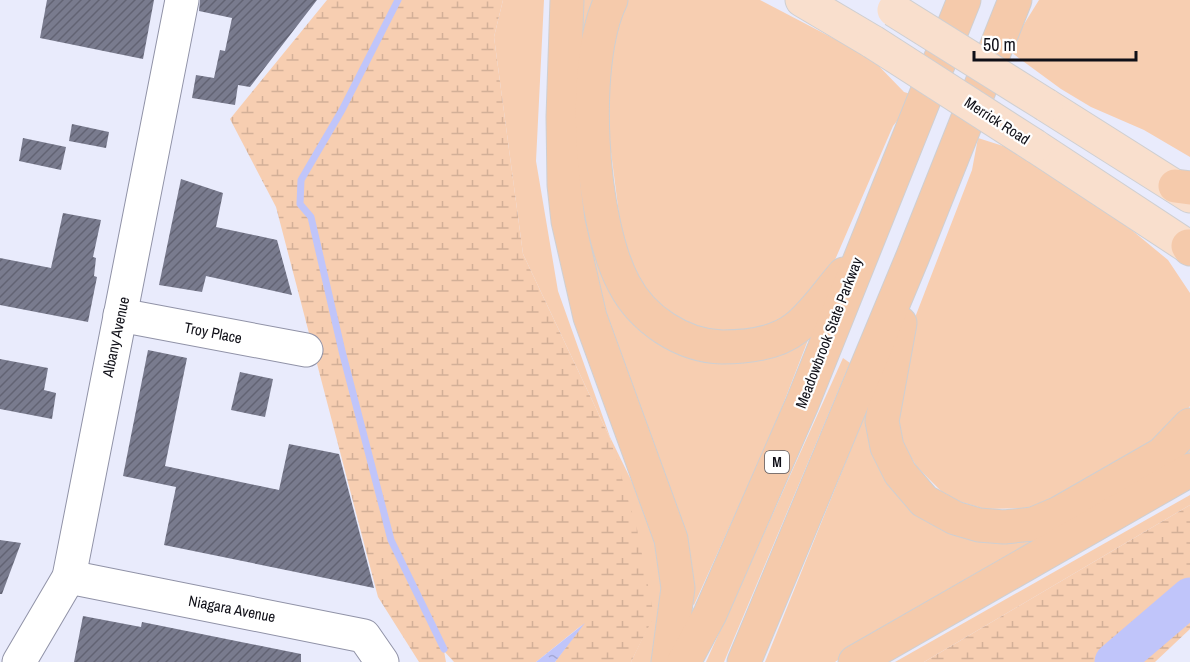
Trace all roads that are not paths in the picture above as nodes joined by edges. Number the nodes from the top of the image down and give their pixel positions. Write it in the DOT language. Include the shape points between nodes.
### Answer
graph roads {
  1 [pos="182,0"];
  2 [pos="567,0"];
  3 [pos="611,0"];
  4 [pos="802,0"];
  5 [pos="964,0"];
  6 [pos="1015,0"];
  7 [pos="886,5"];
  8 [pos="1185,190"];
  9 [pos="1189,248"];
  10 [pos="913,256"];
  11 [pos="859,257"];
  12 [pos="120,315"];
  13 [pos="306,350"];
  14 [pos="1190,425"];
  15 [pos="1190,470"];
  16 [pos="69,577"];
  17 [pos="19,662"];
  18 [pos="382,662"];
  19 [pos="668,662"];
  20 [pos="684,662"];
  21 [pos="744,662"];
  22 [pos="855,662"];
  1 -- 12 [label="street, Albany Avenue"];
  2 -- 19 [label="highway" via="563,117 568,221 590,317 671,539 678,588"];
  3 -- 11 [label="highway" via="601,19 593,80 598,189 611,253 624,284 644,312 666,329 716,347 770,342 795,328"];
  4 -- 9 [label="main road, Merrick Road, bridge"];
  5 -- 11 [label="highway, Meadowbrook State Parkway / M"];
  6 -- 10 [label="highway"];
  7 -- 8 [label="main road, bridge"];
  10 -- 14 [label="highway" via="882,421 887,447 900,473 924,501 955,519 979,525 1033,524 1162,454"];
  10 -- 21 [label="highway"];
  11 -- 20 [label="highway, Meadowbrook State Parkway / M" via="797,415 710,614"];
  12 -- 13 [label="street, Troy Place"];
  12 -- 16 [label="street, Albany Avenue"];
  15 -- 22 [label="highway"];
  16 -- 17 [label="street, Albany Avenue"];
  16 -- 18 [label="street, Niagara Avenue" via="364,636"];
}
